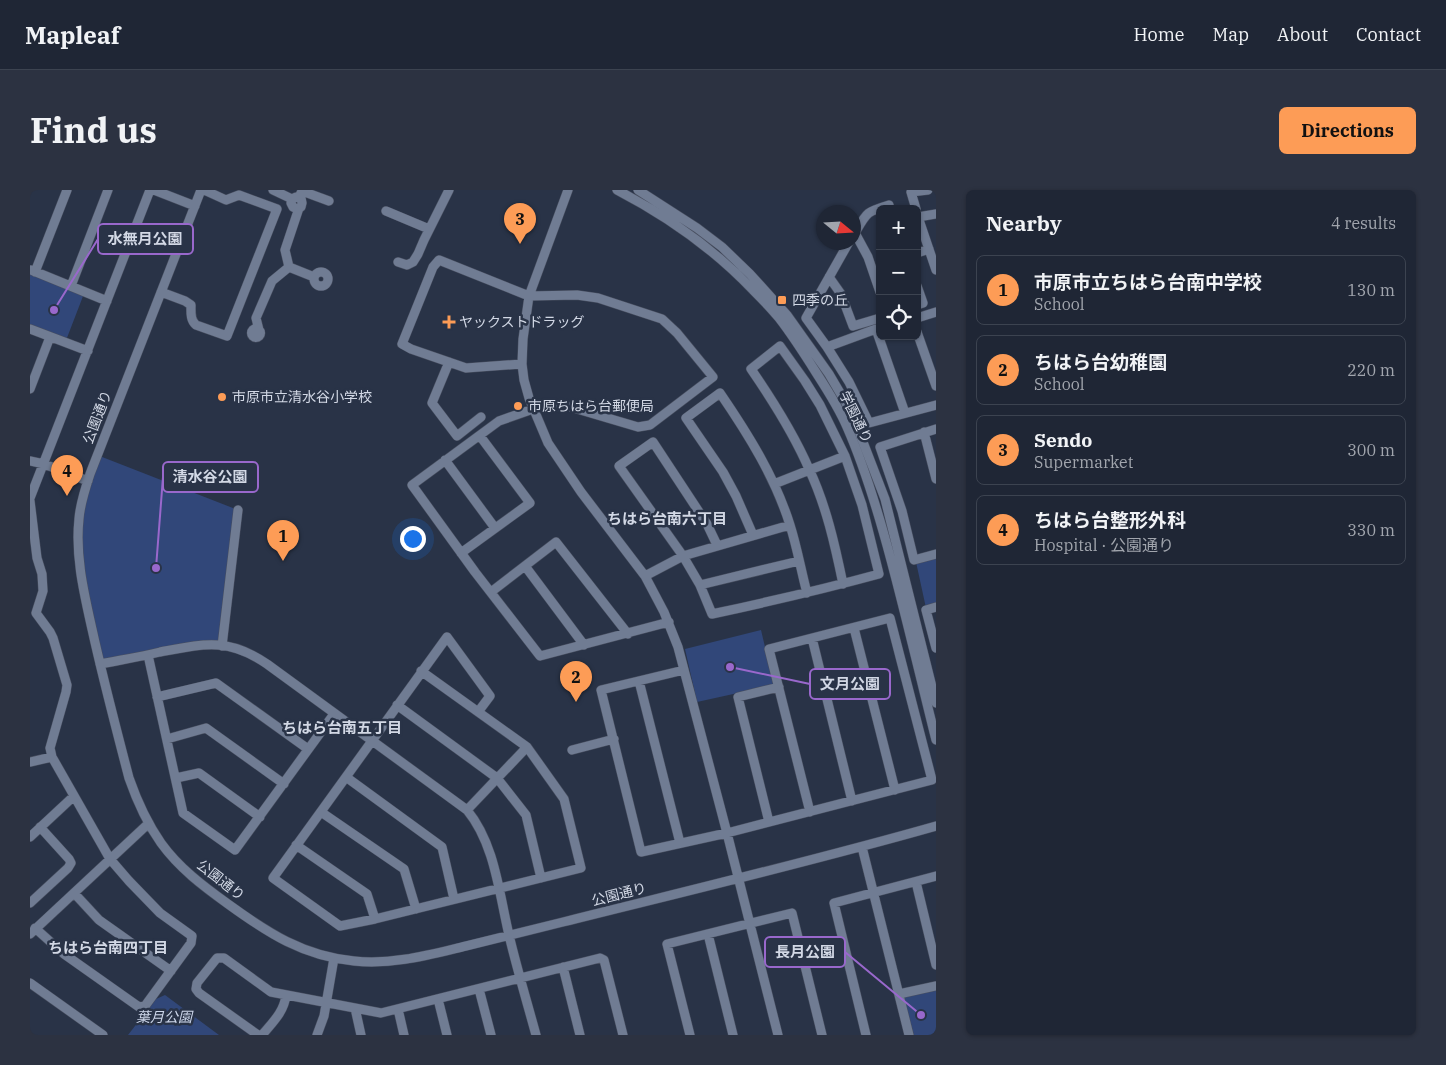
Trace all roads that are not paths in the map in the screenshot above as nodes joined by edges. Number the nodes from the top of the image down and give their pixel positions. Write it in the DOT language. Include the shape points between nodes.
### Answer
graph roads {
  1 [pos="67,190"];
  2 [pos="108,190"];
  3 [pos="150,190"];
  4 [pos="154,190"];
  5 [pos="202,190"];
  6 [pos="273,190"];
  7 [pos="449,190"];
  8 [pos="568,190"];
  9 [pos="617,190"];
  10 [pos="638,190"];
  11 [pos="928,190"];
  12 [pos="295,198"];
  13 [pos="329,201"];
  14 [pos="915,205"];
  15 [pos="195,206"];
  16 [pos="876,209"];
  17 [pos="386,211"];
  18 [pos="921,213"];
  19 [pos="936,214"];
  20 [pos="861,222"];
  21 [pos="921,225"];
  22 [pos="429,229"];
  23 [pos="861,246"];
  24 [pos="929,249"];
  25 [pos="845,250"];
  26 [pos="921,252"];
  27 [pos="398,262"];
  28 [pos="288,267"];
  29 [pos="936,270"];
  30 [pos="32,271"];
  31 [pos="314,277"];
  32 [pos="830,277"];
  33 [pos="876,280"];
  34 [pos="71,286"];
  35 [pos="161,292"];
  36 [pos="529,296"];
  37 [pos="108,301"];
  38 [pos="936,312"];
  39 [pos="921,317"];
  40 [pos="876,319"];
  41 [pos="30,329"];
  42 [pos="259,330"];
  43 [pos="50,337"];
  44 [pos="920,340"];
  45 [pos="827,346"];
  46 [pos="88,351"];
  47 [pos="449,362"];
  48 [pos="522,364"];
  49 [pos="936,386"];
  50 [pos="30,389"];
  51 [pos="936,405"];
  52 [pos="533,408"];
  53 [pos="905,413"];
  54 [pos="481,417"];
  55 [pos="936,430"];
  56 [pos="924,432"];
  57 [pos="480,436"];
  58 [pos="844,456"];
  59 [pos="445,460"];
  60 [pos="30,461"];
  61 [pos="44,464"];
  62 [pos="810,470"];
  63 [pos="936,479"];
  64 [pos="88,481"];
  65 [pos="774,484"];
  66 [pos="30,499"];
  67 [pos="238,510"];
  68 [pos="790,525"];
  69 [pos="495,528"];
  70 [pos="753,535"];
  71 [pos="718,545"];
  72 [pos="461,552"];
  73 [pos="936,554"];
  74 [pos="683,556"];
  75 [pos="33,558"];
  76 [pos="799,561"];
  77 [pos="525,566"];
  78 [pos="645,576"];
  79 [pos="843,584"];
  80 [pos="700,585"];
  81 [pos="491,592"];
  82 [pos="807,593"];
  83 [pos="936,607"];
  84 [pos="669,622"];
  85 [pos="854,628"];
  86 [pos="628,634"];
  87 [pos="812,638"];
  88 [pos="584,645"];
  89 [pos="222,646"];
  90 [pos="936,648"];
  91 [pos="148,655"];
  92 [pos="100,664"];
  93 [pos="684,670"];
  94 [pos="421,672"];
  95 [pos="639,681"];
  96 [pos="779,687"];
  97 [pos="157,696"];
  98 [pos="936,703"];
  99 [pos="397,705"];
  100 [pos="478,712"];
  101 [pos="334,714"];
  102 [pos="167,739"];
  103 [pos="614,739"];
  104 [pos="936,740"];
  105 [pos="371,741"];
  106 [pos="527,747"];
  107 [pos="308,749"];
  108 [pos="572,750"];
  109 [pos="52,757"];
  110 [pos="30,762"];
  111 [pos="346,777"];
  112 [pos="176,778"];
  113 [pos="496,778"];
  114 [pos="284,784"];
  115 [pos="895,790"];
  116 [pos="74,796"];
  117 [pos="852,801"];
  118 [pos="467,810"];
  119 [pos="321,812"];
  120 [pos="810,812"];
  121 [pos="260,817"];
  122 [pos="769,822"];
  123 [pos="149,823"];
  124 [pos="936,826"];
  125 [pos="40,827"];
  126 [pos="727,833"];
  127 [pos="30,837"];
  128 [pos="680,843"];
  129 [pos="296,845"];
  130 [pos="862,847"];
  131 [pos="110,859"];
  132 [pos="936,876"];
  133 [pos="541,878"];
  134 [pos="739,878"];
  135 [pos="916,882"];
  136 [pos="499,888"];
  137 [pos="74,893"];
  138 [pos="873,893"];
  139 [pos="454,899"];
  140 [pos="30,903"];
  141 [pos="416,909"];
  142 [pos="375,919"];
  143 [pos="750,924"];
  144 [pos="33,931"];
  145 [pos="708,934"];
  146 [pos="509,936"];
  147 [pos="334,958"];
  148 [pos="936,965"];
  149 [pos="563,967"];
  150 [pos="171,971"];
  151 [pos="521,978"];
  152 [pos="30,983"];
  153 [pos="936,986"];
  154 [pos="479,989"];
  155 [pos="899,994"];
  156 [pos="286,995"];
  157 [pos="438,999"];
  158 [pos="326,1002"];
  159 [pos="355,1008"];
  160 [pos="398,1009"];
  161 [pos="360,1034"];
  162 [pos="103,1035"];
  163 [pos="258,1035"];
  164 [pos="262,1035"];
  165 [pos="317,1035"];
  166 [pos="404,1035"];
  167 [pos="447,1035"];
  168 [pos="491,1035"];
  169 [pos="536,1035"];
  170 [pos="580,1035"];
  171 [pos="623,1035"];
  172 [pos="690,1035"];
  173 [pos="733,1035"];
  174 [pos="778,1035"];
  175 [pos="822,1035"];
  176 [pos="866,1035"];
  177 [pos="909,1035"];
  1 -- 30 [label="street"];
  2 -- 34 [label="street"];
  3 -- 37 [label="street"];
  4 -- 15 [label="street"];
  5 -- 15 [label="street, 公園通り"];
  5 -- 35 [label="street" via="226,200 239,195 277,209 226,336 193,323 191,305"];
  6 -- 12 [label="street"];
  7 -- 22 [label="street"];
  8 -- 36 [label="street"];
  9 -- 104 [label="street, 学園通り" via="675,224 744,281 778,317 835,402 874,496"];
  10 -- 98 [label="street, 学園通り" via="698,228 750,274 787,314 846,402 885,499"];
  11 -- 14 [label="street" via="911,192"];
  12 -- 13 [label="street" via="302,191"];
  12 -- 28 [label="street" via="291,203 299,208 285,250"];
  15 -- 35 [label="street, 公園通り"];
  16 -- 20 [label="street" via="865,215"];
  17 -- 22 [label="street"];
  18 -- 19 [label="street"];
  21 -- 24 [label="street"];
  22 -- 27 [label="street" via="413,262 407,265"];
  23 -- 33 [label="street"];
  24 -- 26 [label="street"];
  24 -- 29 [label="street"];
  25 -- 32 [label="street"];
  28 -- 31 [label="street"];
  28 -- 42 [label="street" via="272,281 256,318"];
  30 -- 34 [label="street"];
  32 -- 40 [label="street" via="841,294 853,326"];
  32 -- 45 [label="street" via="806,318"];
  34 -- 37 [label="street"];
  35 -- 64 [label="street, 公園通り"];
  36 -- 47 [label="street" via="439,260 433,267 402,344"];
  36 -- 48 [label="street"];
  36 -- 52 [label="street" via="598,298 662,319 713,377 650,426 638,427 567,406"];
  37 -- 46 [label="street"];
  38 -- 39 [label="street"];
  41 -- 43 [label="street"];
  43 -- 46 [label="street"];
  43 -- 50 [label="street"];
  44 -- 49 [label="street"];
  45 -- 53 [label="street" via="869,423"];
  45 -- 53 [label="street" via="876,329"];
  46 -- 61 [label="street"];
  47 -- 48 [label="street" via="466,368"];
  47 -- 54 [label="street" via="432,403 457,436"];
  48 -- 52 [label="street"];
  51 -- 53 [label="street"];
  52 -- 57 [label="street" via="499,421"];
  52 -- 78 [label="street" via="548,443"];
  55 -- 56 [label="street"];
  56 -- 63 [label="street"];
  56 -- 73 [label="street" via="880,446 902,511 914,560"];
  57 -- 59 [label="street"];
  57 -- 69 [label="street" via="530,503"];
  58 -- 62 [label="street"];
  58 -- 62 [label="street" via="820,405 780,346 751,369 787,425"];
  58 -- 79 [label="street" via="862,505 878,574"];
  59 -- 69 [label="street"];
  59 -- 72 [label="street" via="412,485"];
  60 -- 61 [label="street"];
  61 -- 64 [label="street"];
  61 -- 66 [label="street"];
  62 -- 65 [label="street"];
  62 -- 79 [label="street" via="830,529"];
  64 -- 92 [label="street, 公園通り" via="82,498 78,541 84,595"];
  65 -- 68 [label="street"];
  65 -- 70 [label="street" via="720,393 686,418 723,472"];
  66 -- 75 [label="street"];
  67 -- 89 [label="street"];
  68 -- 70 [label="street"];
  68 -- 76 [label="street"];
  69 -- 72 [label="street"];
  70 -- 71 [label="street"];
  71 -- 74 [label="street"];
  71 -- 74 [label="street" via="652,442 619,466"];
  72 -- 81 [label="street"];
  74 -- 78 [label="street"];
  74 -- 80 [label="street"];
  75 -- 109 [label="street" via="42,574 43,591 36,612 53,638 67,685 50,748"];
  76 -- 80 [label="street"];
  76 -- 82 [label="street"];
  77 -- 81 [label="street"];
  77 -- 86 [label="street" via="556,542"];
  77 -- 88 [label="street"];
  78 -- 84 [label="street"];
  79 -- 82 [label="street"];
  80 -- 82 [label="street" via="712,614"];
  81 -- 88 [label="street" via="540,656"];
  83 -- 90 [label="street" via="926,610"];
  84 -- 86 [label="street"];
  84 -- 93 [label="street"];
  85 -- 87 [label="street"];
  85 -- 115 [label="street"];
  85 -- 115 [label="street" via="890,618 932,780"];
  86 -- 88 [label="street"];
  87 -- 96 [label="street" via="770,649"];
  87 -- 117 [label="street"];
  89 -- 91 [label="street" via="199,644"];
  89 -- 101 [label="street" via="255,656"];
  91 -- 92 [label="street"];
  91 -- 97 [label="street"];
  92 -- 123 [label="street, 公園通り" via="130,778"];
  93 -- 95 [label="street"];
  93 -- 126 [label="street"];
  94 -- 99 [label="street"];
  94 -- 100 [label="street"];
  94 -- 100 [label="street" via="447,637 490,696"];
  95 -- 103 [label="street" via="601,690"];
  95 -- 128 [label="street"];
  96 -- 120 [label="street"];
  96 -- 122 [label="street" via="738,697"];
  97 -- 102 [label="street"];
  97 -- 107 [label="street" via="216,683"];
  99 -- 105 [label="street"];
  99 -- 113 [label="street"];
  100 -- 106 [label="street"];
  101 -- 105 [label="street"];
  101 -- 107 [label="street"];
  102 -- 112 [label="street"];
  102 -- 114 [label="street" via="206,728"];
  103 -- 108 [label="street"];
  103 -- 128 [label="street" via="641,852"];
  105 -- 111 [label="street"];
  105 -- 118 [label="street"];
  106 -- 113 [label="street"];
  106 -- 133 [label="street" via="564,799 581,868"];
  107 -- 114 [label="street"];
  109 -- 110 [label="street"];
  109 -- 116 [label="street"];
  111 -- 119 [label="street"];
  111 -- 139 [label="street" via="442,846"];
  112 -- 121 [label="street" via="199,773"];
  112 -- 121 [label="street" via="183,813 235,850"];
  113 -- 118 [label="street"];
  113 -- 133 [label="street" via="526,816"];
  114 -- 121 [label="street"];
  115 -- 117 [label="street"];
  116 -- 125 [label="street"];
  116 -- 131 [label="street"];
  117 -- 120 [label="street"];
  118 -- 136 [label="street" via="486,842"];
  119 -- 129 [label="street"];
  119 -- 141 [label="street" via="404,869"];
  120 -- 122 [label="street"];
  122 -- 126 [label="street"];
  123 -- 131 [label="street"];
  123 -- 147 [label="street, 公園通り" via="172,856 216,896 280,939"];
  124 -- 130 [label="street, 公園通り"];
  125 -- 127 [label="street"];
  125 -- 140 [label="street" via="71,863"];
  126 -- 128 [label="street"];
  126 -- 134 [label="street"];
  129 -- 142 [label="street" via="367,894"];
  129 -- 142 [label="street" via="272,878 340,926"];
  130 -- 134 [label="street, 公園通り"];
  130 -- 138 [label="street"];
  131 -- 137 [label="street"];
  131 -- 150 [label="street" via="160,913 192,936 191,943"];
  132 -- 135 [label="street"];
  133 -- 136 [label="street"];
  134 -- 143 [label="street"];
  134 -- 146 [label="street, 公園通り"];
  135 -- 138 [label="street"];
  135 -- 148 [label="street"];
  136 -- 139 [label="street"];
  136 -- 146 [label="street"];
  137 -- 144 [label="street"];
  137 -- 150 [label="street" via="100,920"];
  138 -- 155 [label="street"];
  138 -- 176 [label="street" via="834,902"];
  139 -- 141 [label="street"];
  141 -- 142 [label="street"];
  143 -- 145 [label="street"];
  143 -- 174 [label="street"];
  143 -- 175 [label="street" via="792,913"];
  144 -- 150 [label="street" via="139,1007 145,1006"];
  145 -- 172 [label="street" via="667,944"];
  145 -- 173 [label="street"];
  146 -- 147 [label="street, 公園通り" via="390,962"];
  146 -- 151 [label="street"];
  147 -- 158 [label="street"];
  149 -- 151 [label="street"];
  149 -- 170 [label="street"];
  149 -- 171 [label="street" via="600,958 604,960"];
  151 -- 154 [label="street"];
  151 -- 169 [label="street"];
  152 -- 162 [label="street"];
  153 -- 155 [label="street"];
  154 -- 157 [label="street"];
  154 -- 168 [label="street"];
  155 -- 177 [label="street"];
  156 -- 158 [label="street"];
  156 -- 163 [label="street" via="271,992 220,957 197,983 199,993"];
  156 -- 164 [label="street" via="282,1011"];
  157 -- 160 [label="street"];
  157 -- 167 [label="street"];
  158 -- 159 [label="street"];
  158 -- 165 [label="street"];
  159 -- 160 [label="street" via="382,1013"];
  159 -- 161 [label="street"];
  160 -- 166 [label="street"];
}
